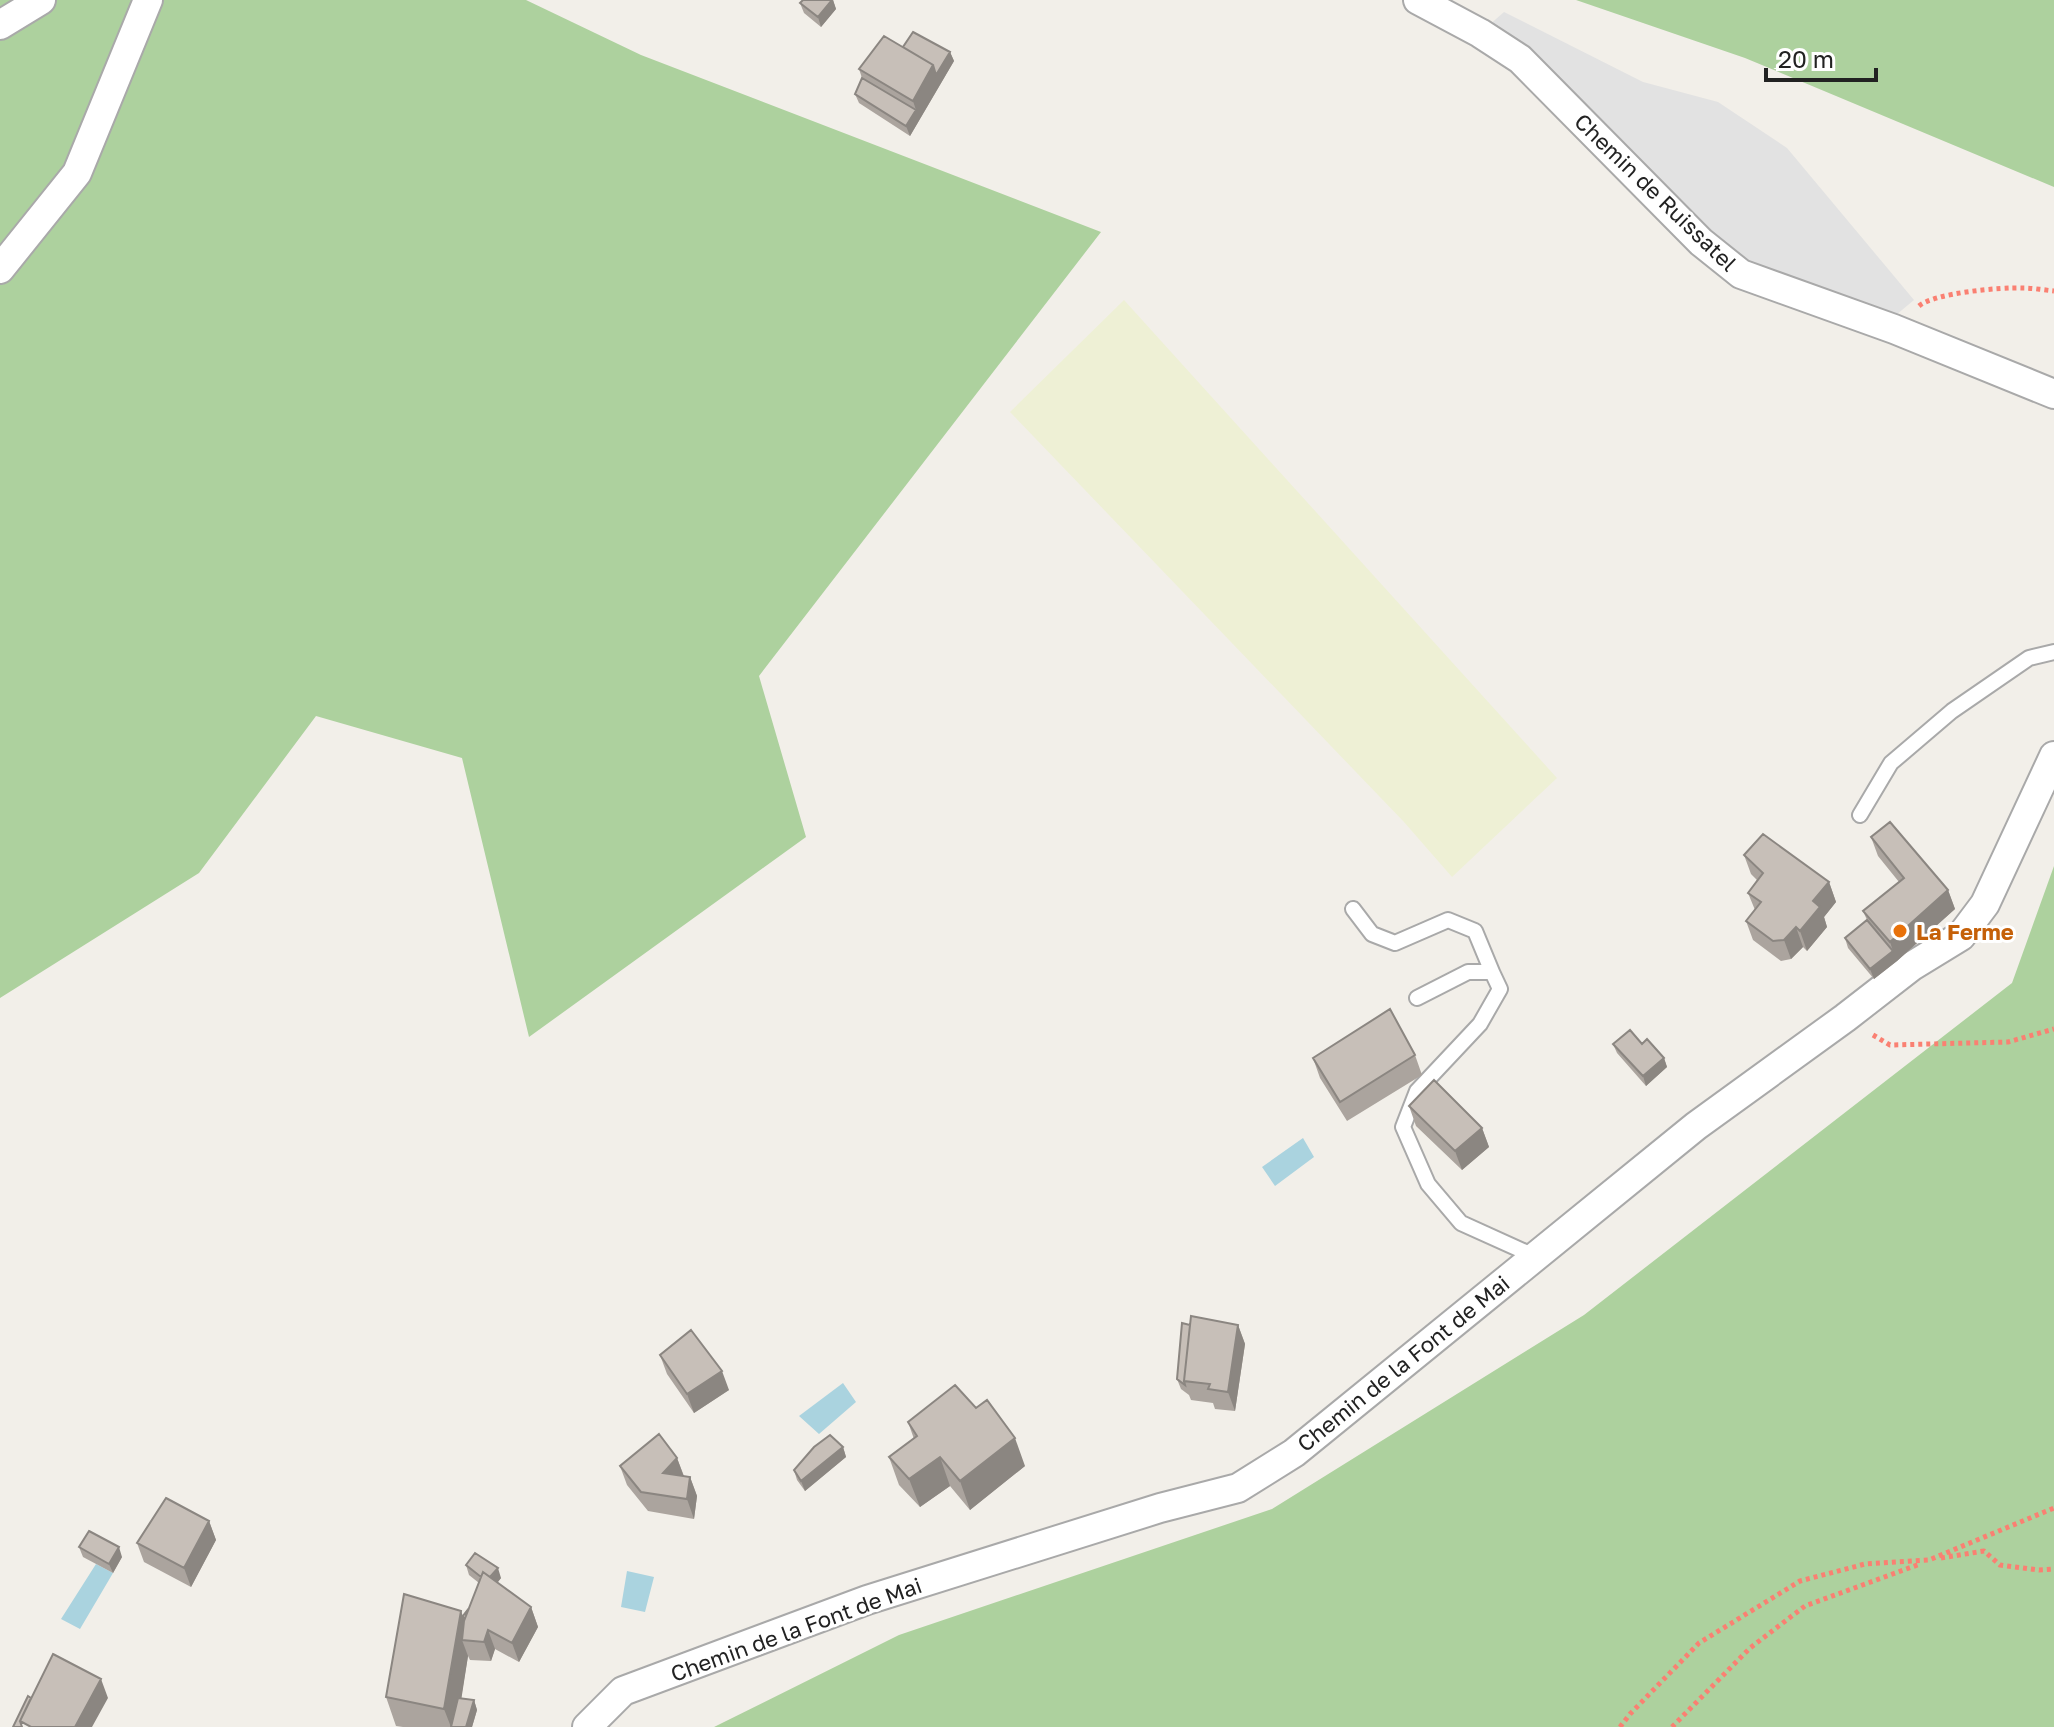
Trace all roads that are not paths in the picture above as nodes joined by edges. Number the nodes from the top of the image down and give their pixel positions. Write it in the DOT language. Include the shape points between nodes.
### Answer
graph roads {
  1 [pos="41,0"];
  2 [pos="148,0"];
  3 [pos="1418,0"];
  4 [pos="0,25"];
  5 [pos="0,269"];
  6 [pos="2054,394"];
  7 [pos="2054,652"];
  8 [pos="2054,756"];
  9 [pos="1860,815"];
  10 [pos="1353,909"];
  11 [pos="1492,972"];
  12 [pos="1417,998"];
  13 [pos="1534,1256"];
  14 [pos="587,1727"];
  1 -- 4 [label="street"];
  2 -- 5 [label="street" via="77,173"];
  3 -- 6 [label="street, Chemin de Ruissatel" via="1520,59 1701,242 1741,274"];
  7 -- 9 [label="lane" via="2029,658 1891,763"];
  8 -- 13 [label="street, Chemin de la Font de Mai" via="1985,904 1961,936 1912,966 1696,1126"];
  10 -- 11 [label="lane" via="1372,934 1395,943 1448,920 1475,931"];
  11 -- 12 [label="lane" via="1468,972"];
  11 -- 13 [label="lane" via="1500,989 1494,1001 1480,1024 1417,1091 1403,1127 1428,1184 1461,1223"];
  13 -- 14 [label="street, Chemin de la Font de Mai" via="1294,1453 1238,1488 867,1600 623,1691"];
}
